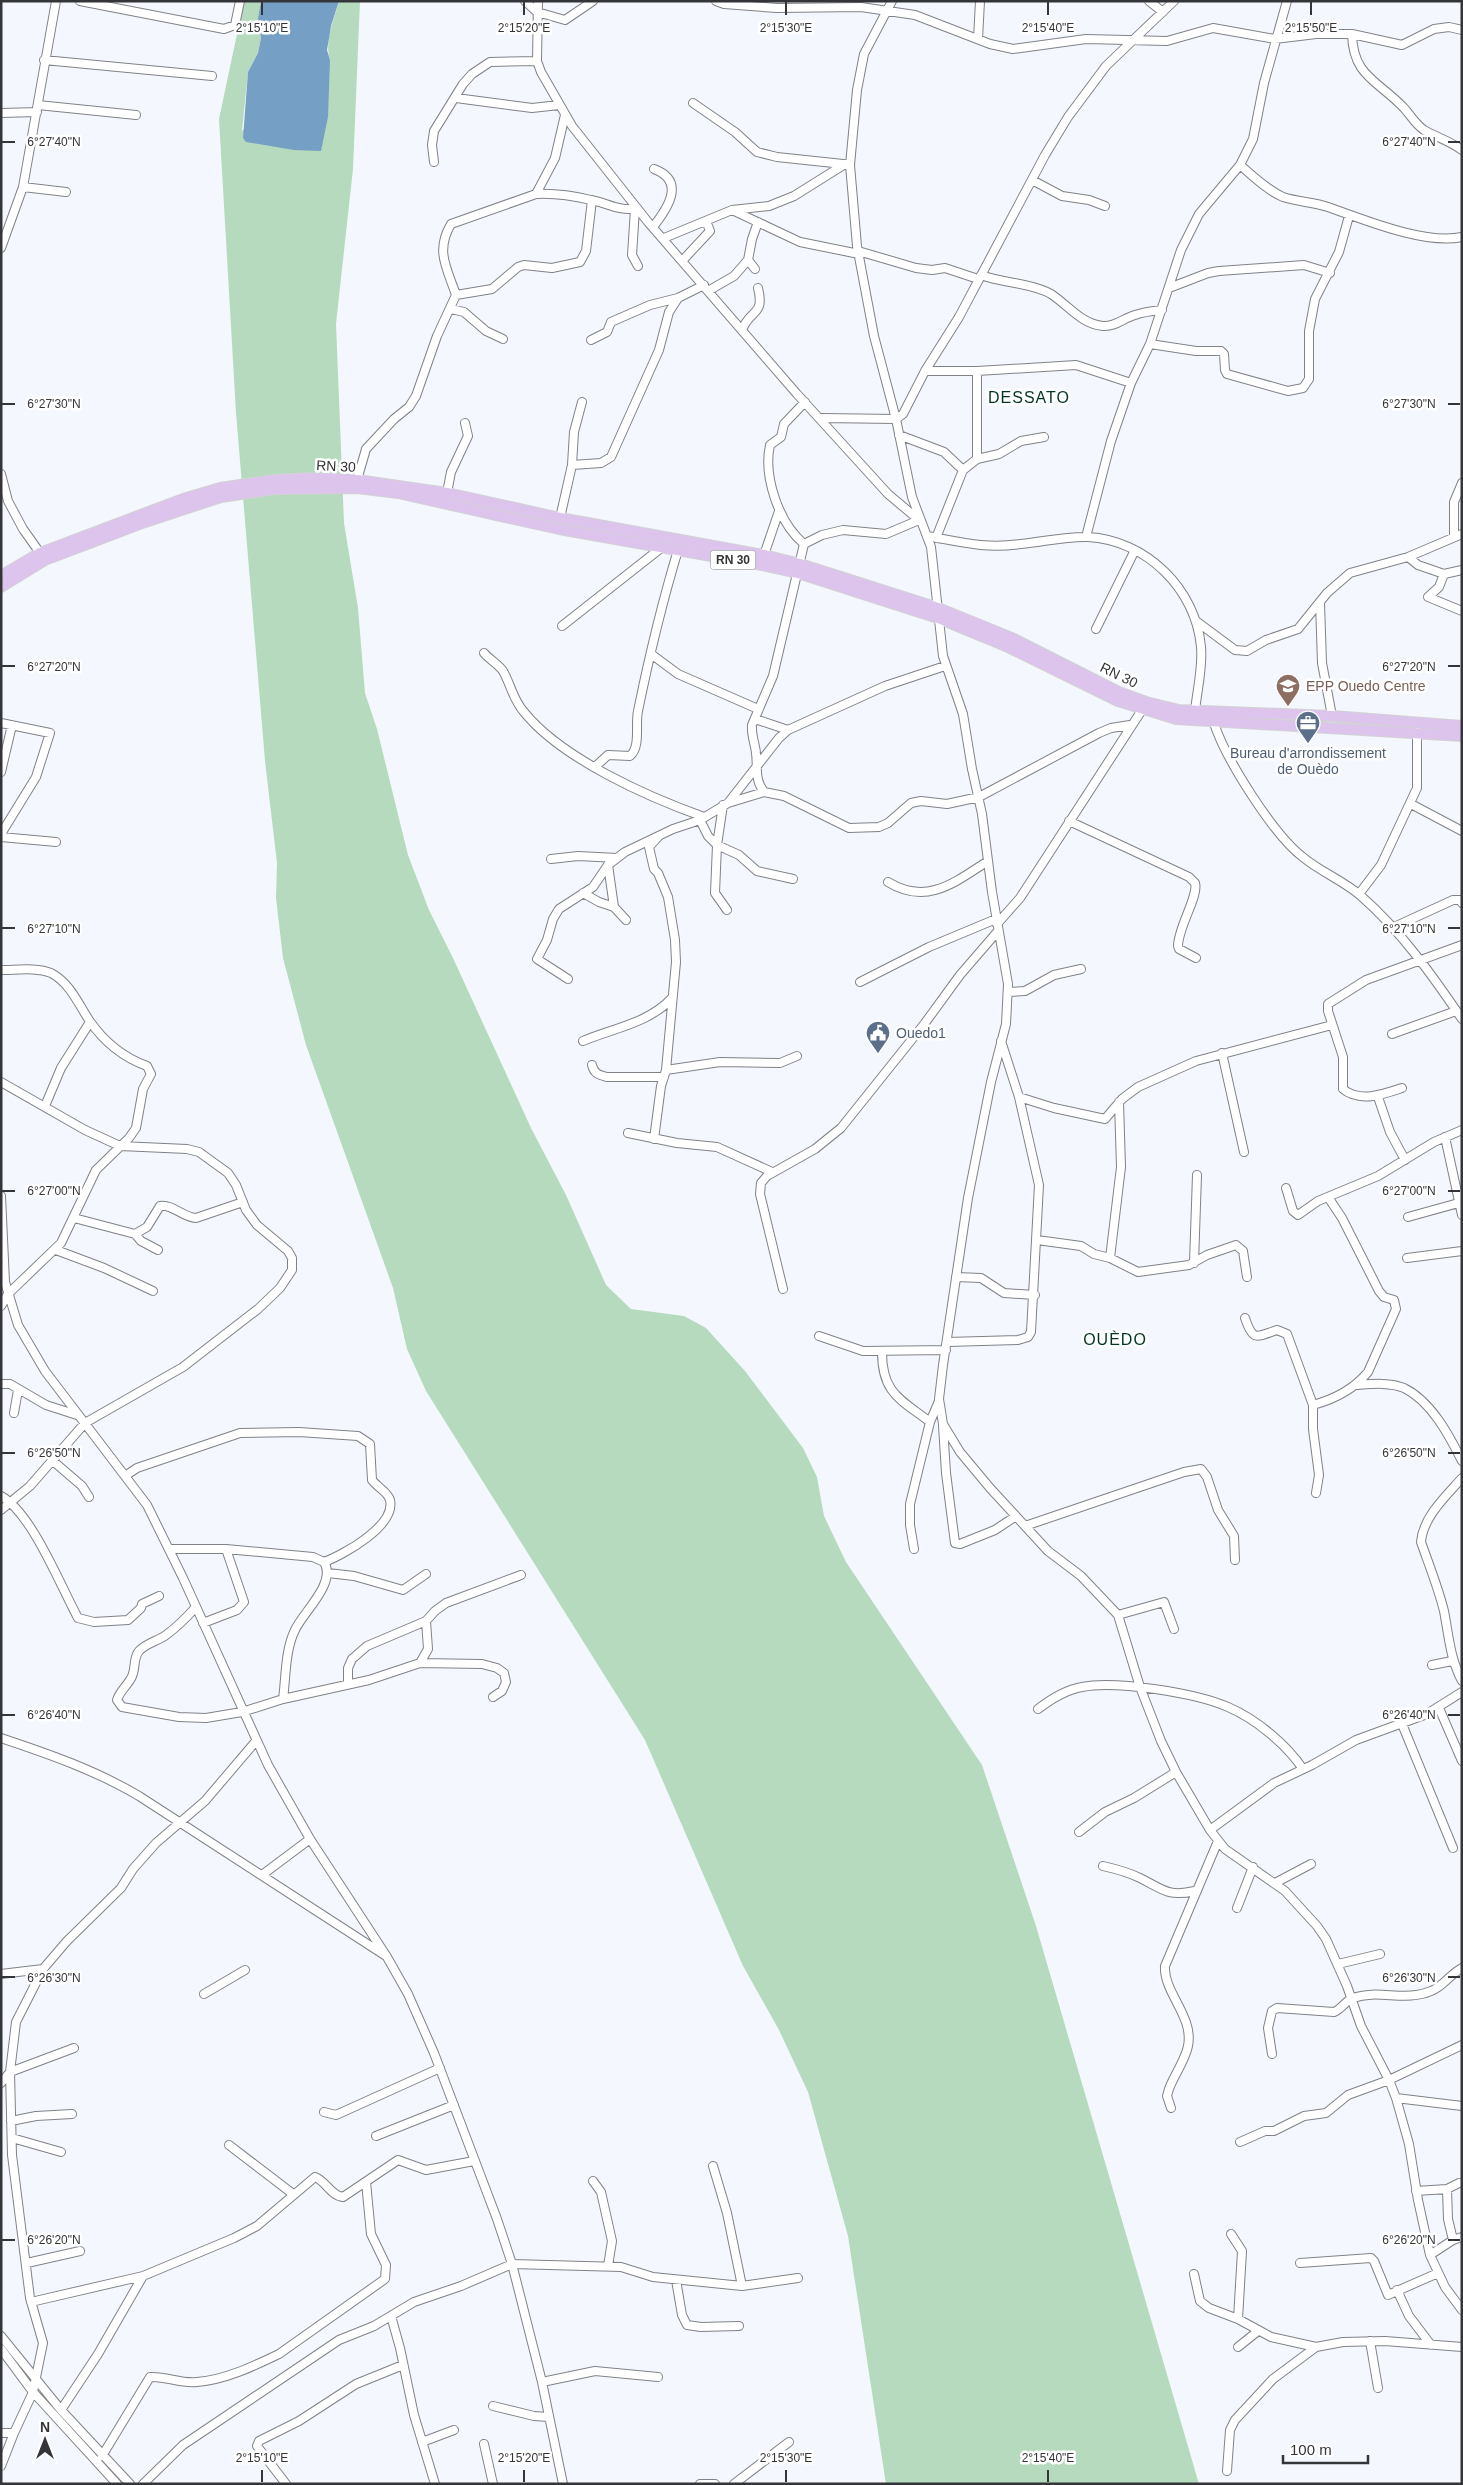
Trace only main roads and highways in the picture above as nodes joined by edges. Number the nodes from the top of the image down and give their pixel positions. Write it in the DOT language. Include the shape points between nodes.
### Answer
graph roads {
  1 [pos="799,569"];
  2 [pos="1,576"];
  3 [pos="1,587"];
  4 [pos="938,613"];
  5 [pos="1462,726"];
  6 [pos="1462,736"];
  1 -- 2 [label="main road, RN 30 / RN 30" via="764,555 560,518 447,493 357,480 315,478 220,488 183,499 40,553"];
  1 -- 3 [label="main road, RN 30" via="559,529 398,493 357,488 275,489 221,497 145,522 45,560"];
  1 -- 4 [label="main road, RN 30"];
  4 -- 5 [label="main road, RN 30 / RN 30" via="1012,638 1121,693 1179,710 1332,716"];
  4 -- 6 [label="main road, RN 30" via="1118,701 1176,719"];
}
